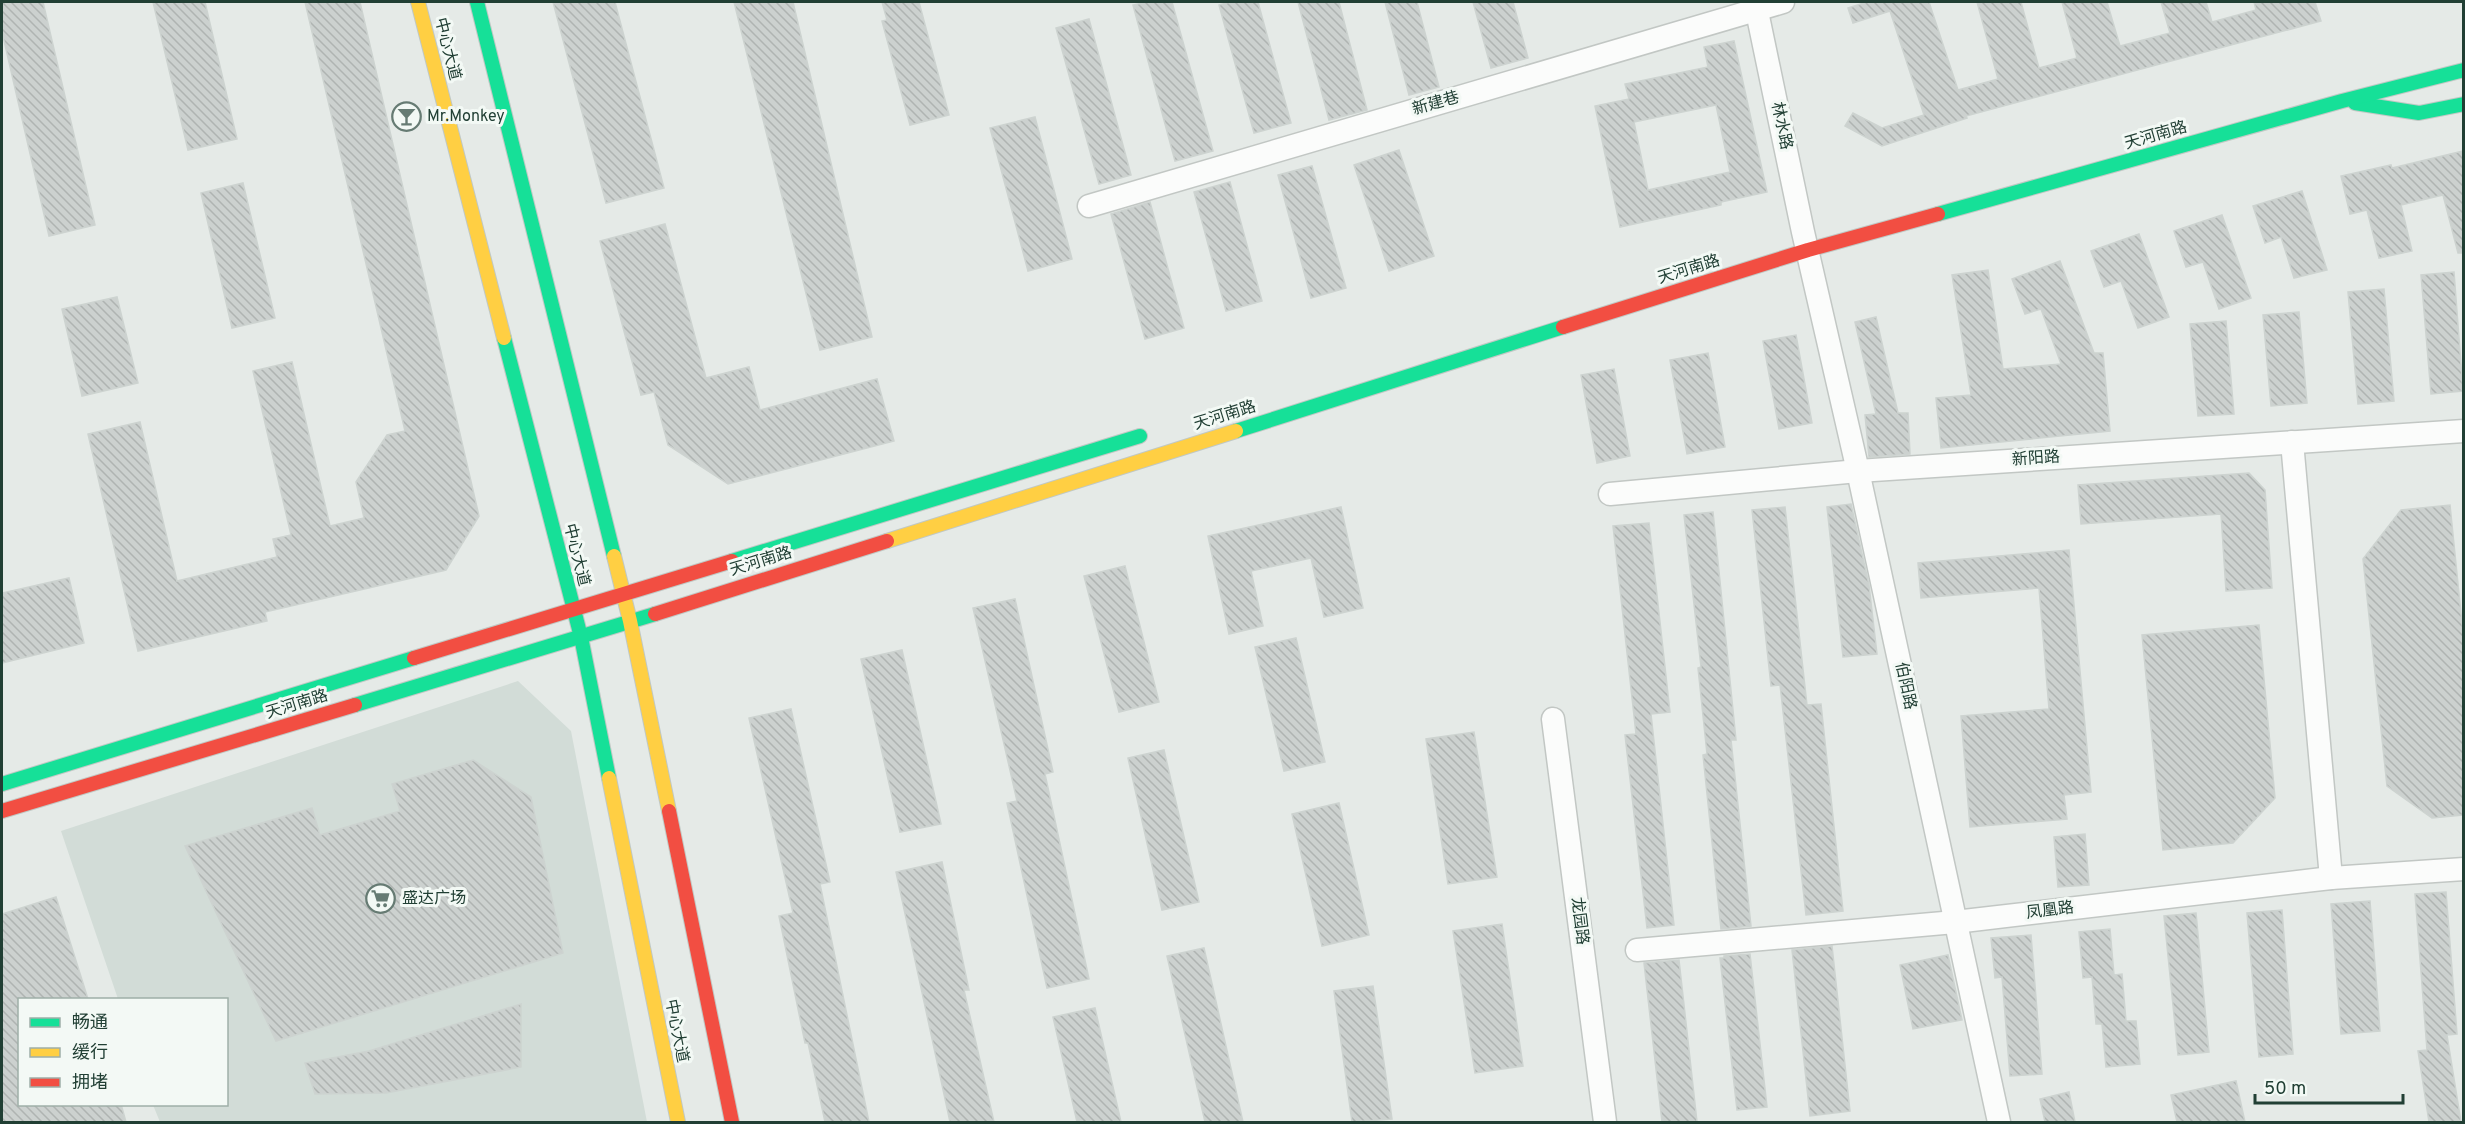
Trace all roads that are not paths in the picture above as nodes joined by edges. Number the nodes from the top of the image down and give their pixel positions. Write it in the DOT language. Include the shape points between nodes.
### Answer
graph roads {
  1 [pos="418,2"];
  2 [pos="477,2"];
  3 [pos="1783,2"];
  4 [pos="1756,6"];
  5 [pos="2463,70"];
  6 [pos="2342,101"];
  7 [pos="2463,104"];
  8 [pos="1089,206"];
  9 [pos="1804,237"];
  10 [pos="1156,431"];
  11 [pos="2463,431"];
  12 [pos="2292,442"];
  13 [pos="1858,471"];
  14 [pos="1610,494"];
  15 [pos="624,596"];
  16 [pos="573,609"];
  17 [pos="630,621"];
  18 [pos="581,637"];
  19 [pos="1553,719"];
  20 [pos="2,784"];
  21 [pos="2,812"];
  22 [pos="2463,868"];
  23 [pos="2331,878"];
  24 [pos="1955,922"];
  25 [pos="1637,950"];
  26 [pos="678,1122"];
  27 [pos="732,1122"];
  28 [pos="1605,1122"];
  29 [pos="1999,1122"];
  1 -- 16 [label="main road, 中心大道"];
  2 -- 15 [label="main road"];
  3 -- 4 [label="street, 新建巷"];
  4 -- 8 [label="street, 新建巷"];
  4 -- 9 [label="street, 林水路"];
  5 -- 6 [label="main road, 天河南路"];
  6 -- 7 [label="main road" via="2419,113"];
  6 -- 9 [label="main road, 天河南路"];
  9 -- 13 [label="street, 伯阳路"];
  9 -- 17 [label="main road, 天河南路"];
  10 -- 15 [label="main road, 天河南路"];
  11 -- 12 [label="street, 新阳路"];
  12 -- 13 [label="street, 新阳路"];
  12 -- 23 [label="street"];
  13 -- 14 [label="street, 新阳路"];
  13 -- 24 [label="street, 伯阳路"];
  15 -- 16 [label="main road, 天河南路"];
  15 -- 17 [label="main road"];
  16 -- 18 [label="main road, 中心大道"];
  16 -- 20 [label="main road, 天河南路"];
  17 -- 18 [label="main road, 天河南路"];
  17 -- 27 [label="main road"];
  18 -- 21 [label="main road, 天河南路"];
  18 -- 26 [label="main road, 中心大道"];
  19 -- 28 [label="street, 龙园路"];
  22 -- 23 [label="street, 凤凰路"];
  23 -- 24 [label="street, 凤凰路"];
  24 -- 25 [label="street, 凤凰路"];
  24 -- 29 [label="street, 伯阳路"];
}
